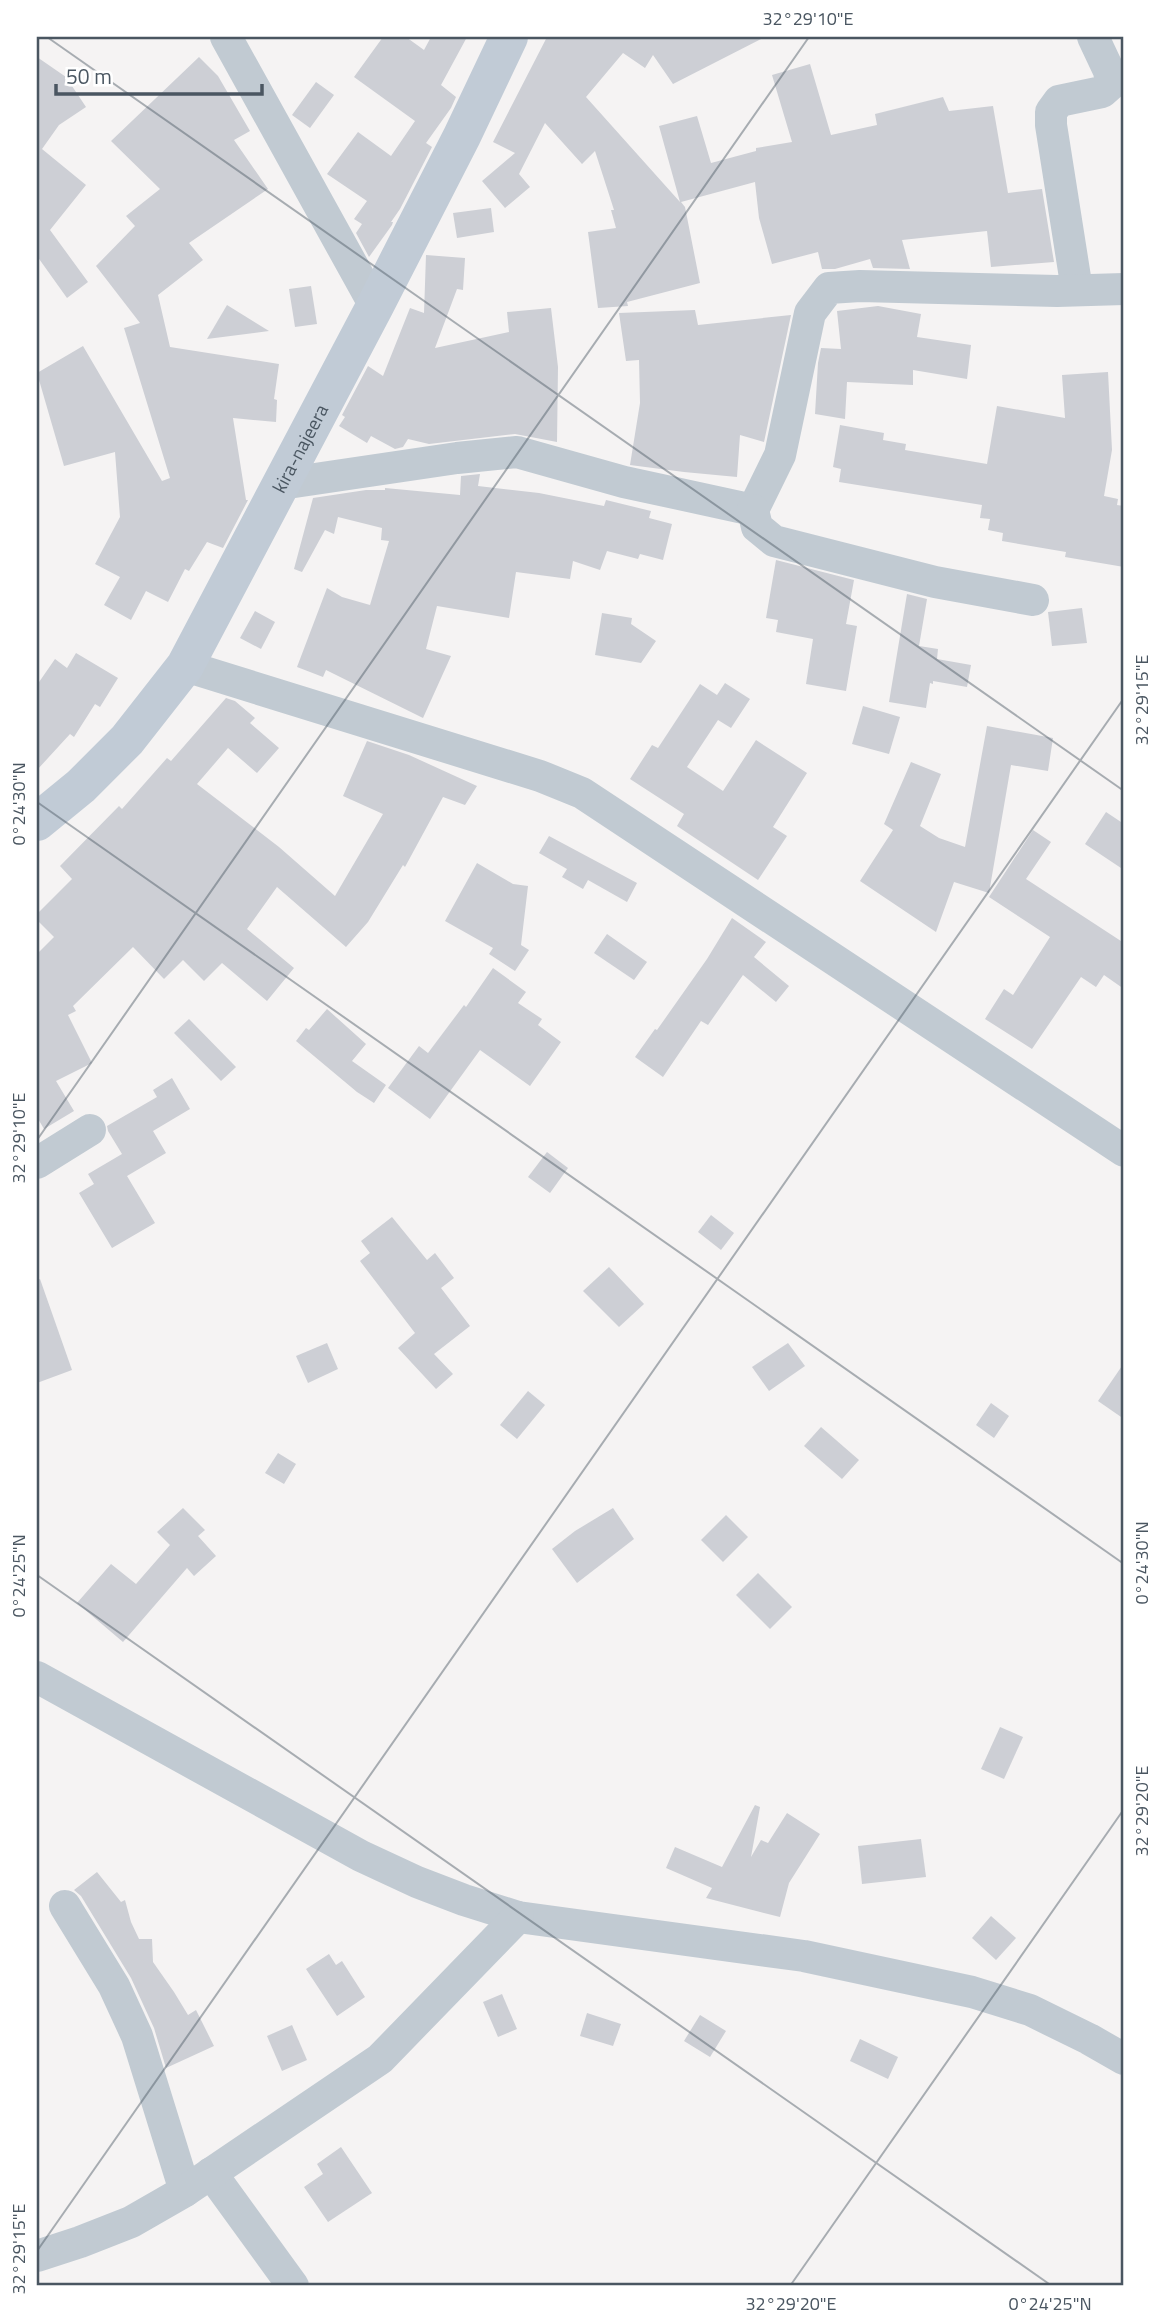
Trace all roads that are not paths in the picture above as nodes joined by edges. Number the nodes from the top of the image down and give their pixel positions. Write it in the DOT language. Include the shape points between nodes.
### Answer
graph roads {
  1 [pos="226,37"];
  2 [pos="509,37"];
  3 [pos="1093,37"];
  4 [pos="1124,289"];
  5 [pos="1077,290"];
  6 [pos="375,306"];
  7 [pos="281,484"];
  8 [pos="753,510"];
  9 [pos="1033,600"];
  10 [pos="185,666"];
  11 [pos="37,822"];
  12 [pos="90,1130"];
  13 [pos="1124,1151"];
  14 [pos="37,1163"];
  15 [pos="37,1678"];
  16 [pos="65,1906"];
  17 [pos="518,1917"];
  18 [pos="1124,2059"];
  19 [pos="211,2174"];
  20 [pos="185,2191"];
  21 [pos="37,2256"];
  22 [pos="293,2286"];
  1 -- 6 [label="street"];
  2 -- 6 [label="street, kira-najeera"];
  3 -- 5 [label="street" via="1111,84 1102,92 1059,101 1051,112"];
  4 -- 5 [label="street"];
  5 -- 8 [label="street" via="829,288 810,313 780,455"];
  6 -- 7 [label="street, kira-najeera"];
  7 -- 8 [label="street" via="517,452 624,482"];
  7 -- 10 [label="street, kira-najeera"];
  8 -- 9 [label="street" via="757,527 774,541 935,582"];
  10 -- 11 [label="street, kira-najeera" via="127,740"];
  10 -- 13 [label="street" via="582,793"];
  12 -- 14 [label="street"];
  15 -- 17 [label="street" via="361,1856 417,1882"];
  16 -- 20 [label="street" via="114,1986 136,2036"];
  17 -- 18 [label="street" via="803,1956 972,1992 1030,2010"];
  17 -- 19 [label="street" via="380,2059"];
  19 -- 20 [label="street"];
  19 -- 22 [label="street"];
  20 -- 21 [label="street" via="131,2222"];
}
